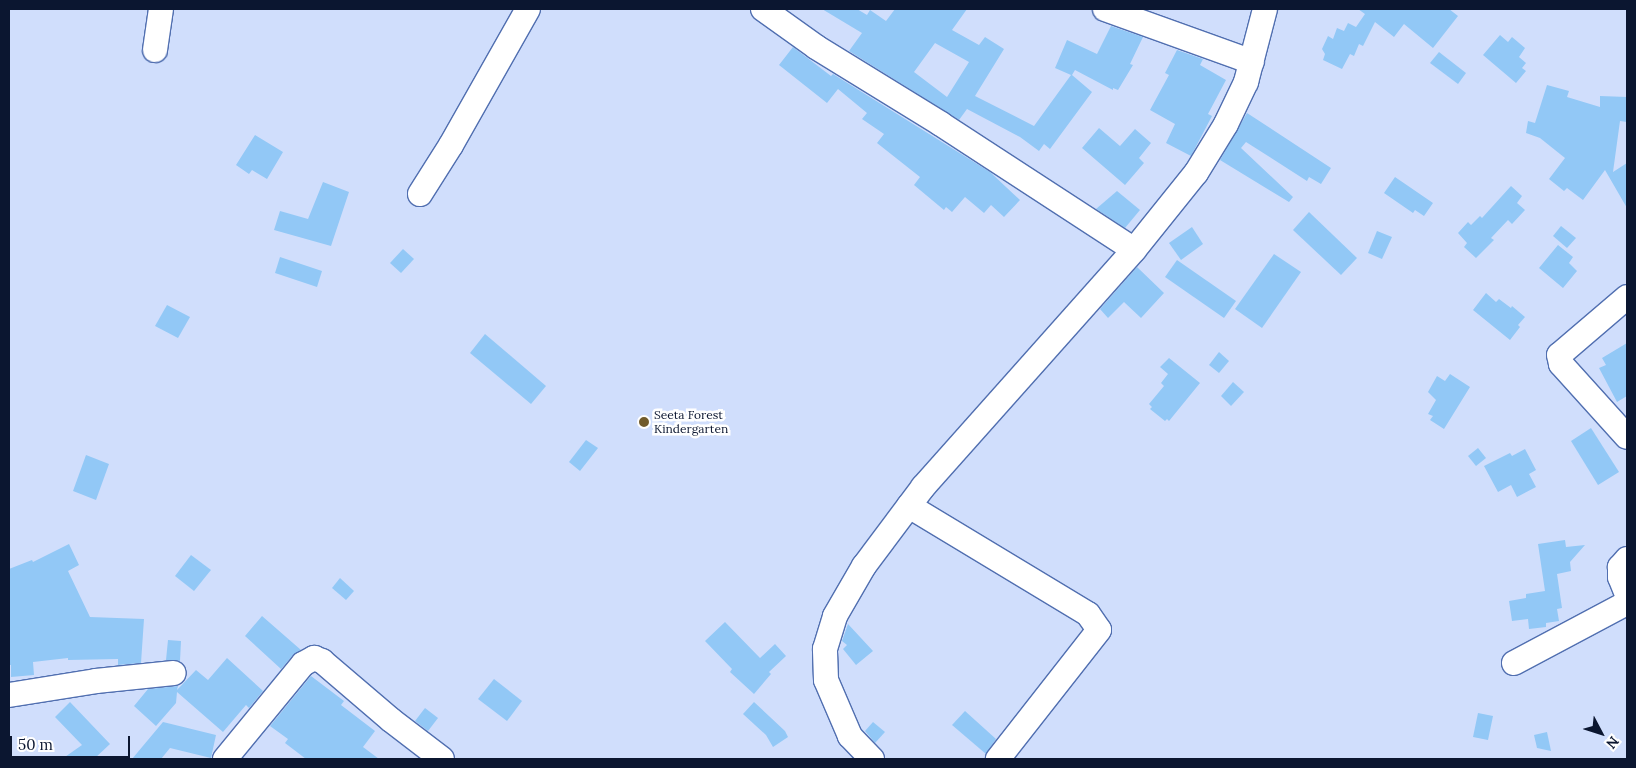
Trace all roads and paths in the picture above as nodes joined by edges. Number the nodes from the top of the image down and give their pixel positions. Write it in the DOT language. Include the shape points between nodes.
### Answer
graph roads {
  1 [pos="161,9"];
  2 [pos="528,9"];
  3 [pos="763,9"];
  4 [pos="1105,9"];
  5 [pos="1265,9"];
  6 [pos="155,50"];
  7 [pos="1252,62"];
  8 [pos="420,194"];
  9 [pos="1134,250"];
  10 [pos="1627,297"];
  11 [pos="1627,437"];
  12 [pos="909,506"];
  13 [pos="1627,559"];
  14 [pos="1627,594"];
  15 [pos="1627,600"];
  16 [pos="1514,663"];
  17 [pos="174,674"];
  18 [pos="9,695"];
  19 [pos="225,759"];
  20 [pos="442,759"];
  21 [pos="872,759"];
  22 [pos="998,759"];
  1 -- 6 [label="street"];
  2 -- 8 [label="street"];
  3 -- 9 [label="street"];
  4 -- 7 [label="street"];
  5 -- 7 [label="street"];
  7 -- 9 [label="street" via="1226,124 1196,173"];
  9 -- 12 [label="street"];
  10 -- 11 [label="street" via="1559,355 1561,364"];
  12 -- 21 [label="street" via="864,566 835,616 824,649 826,680 850,736"];
  12 -- 22 [label="street" via="1088,614 1099,630"];
  13 -- 14 [label="street" via="1620,567 1620,577"];
  15 -- 16 [label="street"];
  17 -- 18 [label="street" via="96,681"];
  19 -- 20 [label="street" via="303,664 314,658 322,661"];
}
